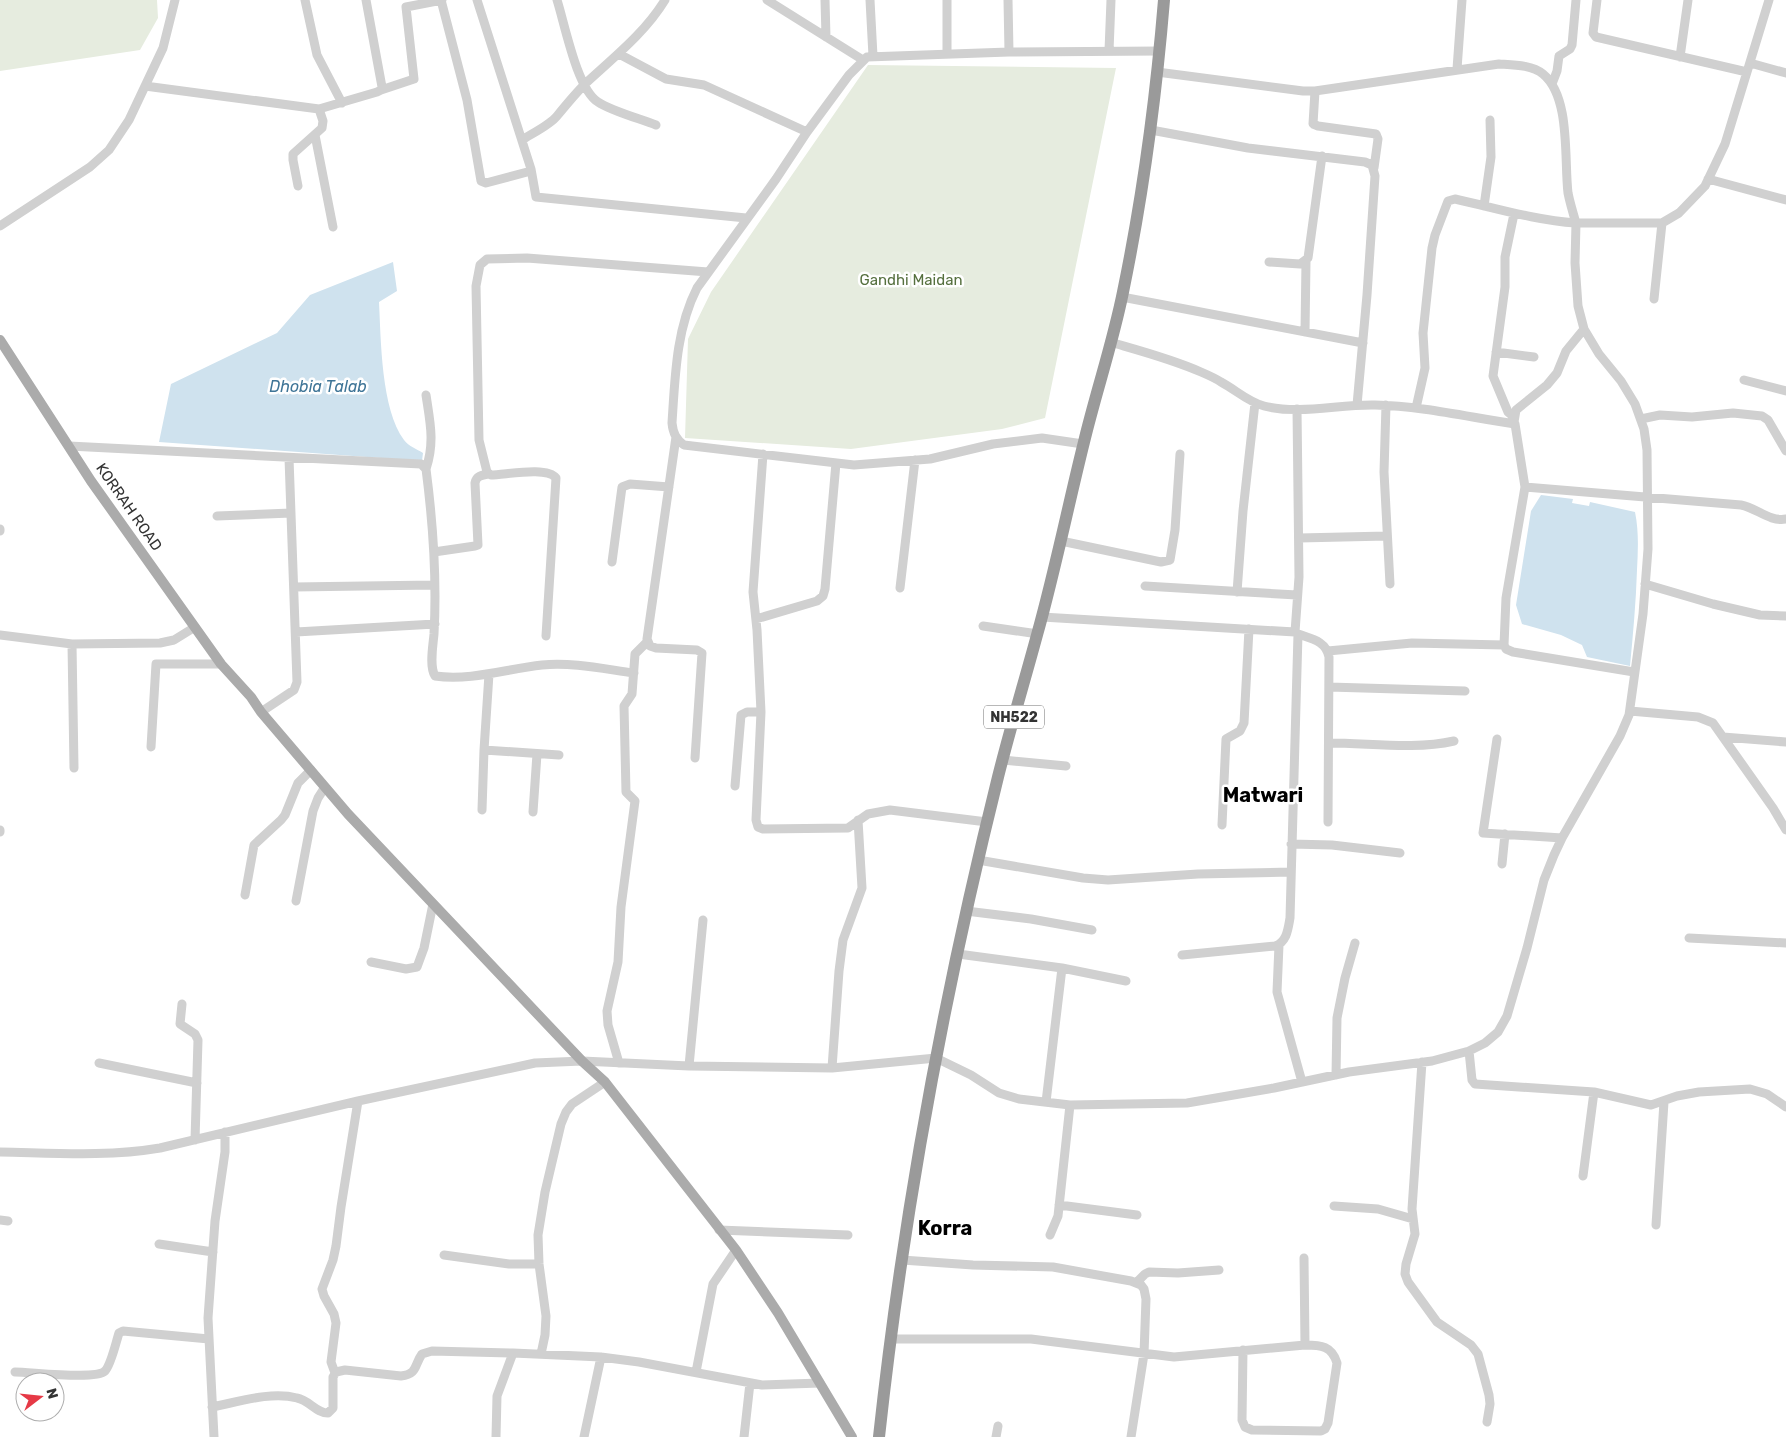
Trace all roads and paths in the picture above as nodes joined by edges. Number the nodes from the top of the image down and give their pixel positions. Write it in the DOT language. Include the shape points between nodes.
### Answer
graph roads {
  1 [pos="175,0"];
  2 [pos="304,0"];
  3 [pos="366,0"];
  4 [pos="442,0"];
  5 [pos="477,0"];
  6 [pos="557,0"];
  7 [pos="665,0"];
  8 [pos="767,0"];
  9 [pos="825,0"];
  10 [pos="870,0"];
  11 [pos="947,0"];
  12 [pos="1008,0"];
  13 [pos="1111,0"];
  14 [pos="1164,0"];
  15 [pos="1462,0"];
  16 [pos="1576,0"];
  17 [pos="1597,0"];
  18 [pos="1688,0"];
  19 [pos="1768,0"];
  20 [pos="778,3"];
  21 [pos="826,37"];
  22 [pos="1109,51"];
  23 [pos="1160,51"];
  24 [pos="1009,52"];
  25 [pos="619,54"];
  26 [pos="947,54"];
  27 [pos="873,56"];
  28 [pos="1680,57"];
  29 [pos="863,60"];
  30 [pos="1748,68"];
  31 [pos="1457,69"];
  32 [pos="1157,72"];
  33 [pos="1786,73"];
  34 [pos="1552,84"];
  35 [pos="145,86"];
  36 [pos="584,86"];
  37 [pos="381,90"];
  38 [pos="1315,91"];
  39 [pos="342,103"];
  40 [pos="319,109"];
  41 [pos="1490,120"];
  42 [pos="656,125"];
  43 [pos="1151,130"];
  44 [pos="807,132"];
  45 [pos="315,135"];
  46 [pos="522,140"];
  47 [pos="1322,156"];
  48 [pos="1374,168"];
  49 [pos="531,171"];
  50 [pos="1708,179"];
  51 [pos="298,186"];
  52 [pos="1786,200"];
  53 [pos="1484,206"];
  54 [pos="1514,214"];
  55 [pos="746,218"];
  56 [pos="1662,222"];
  57 [pos="1576,223"];
  58 [pos="0,226"];
  59 [pos="334,227"];
  60 [pos="1306,261"];
  61 [pos="1269,262"];
  62 [pos="708,272"];
  63 [pos="1122,297"];
  64 [pos="1654,299"];
  65 [pos="1584,329"];
  66 [pos="1305,332"];
  67 [pos="0,340"];
  68 [pos="1110,342"];
  69 [pos="1363,343"];
  70 [pos="1496,352"];
  71 [pos="1534,357"];
  72 [pos="1744,380"];
  73 [pos="1786,391"];
  74 [pos="426,395"];
  75 [pos="1255,403"];
  76 [pos="1358,404"];
  77 [pos="1386,405"];
  78 [pos="1416,408"];
  79 [pos="1297,409"];
  80 [pos="1640,419"];
  81 [pos="1514,421"];
  82 [pos="676,438"];
  83 [pos="1084,444"];
  84 [pos="68,446"];
  85 [pos="1786,450"];
  86 [pos="763,454"];
  87 [pos="1180,454"];
  88 [pos="289,458"];
  89 [pos="915,460"];
  90 [pos="836,463"];
  91 [pos="426,469"];
  92 [pos="488,474"];
  93 [pos="668,487"];
  94 [pos="1525,487"];
  95 [pos="1647,497"];
  96 [pos="291,513"];
  97 [pos="217,516"];
  98 [pos="1786,519"];
  99 [pos="1388,536"];
  100 [pos="1298,538"];
  101 [pos="1061,541"];
  102 [pos="434,552"];
  103 [pos="612,562"];
  104 [pos="1390,584"];
  105 [pos="1645,584"];
  106 [pos="434,585"];
  107 [pos="294,586"];
  108 [pos="1146,586"];
  109 [pos="900,588"];
  110 [pos="1237,592"];
  111 [pos="1298,595"];
  112 [pos="1786,616"];
  113 [pos="1042,617"];
  114 [pos="756,619"];
  115 [pos="435,624"];
  116 [pos="983,626"];
  117 [pos="195,627"];
  118 [pos="1249,629"];
  119 [pos="296,632"];
  120 [pos="1296,633"];
  121 [pos="1038,634"];
  122 [pos="0,635"];
  123 [pos="546,636"];
  124 [pos="647,642"];
  125 [pos="72,644"];
  126 [pos="1504,645"];
  127 [pos="1328,651"];
  128 [pos="221,664"];
  129 [pos="1634,672"];
  130 [pos="634,673"];
  131 [pos="489,674"];
  132 [pos="1329,687"];
  133 [pos="1465,691"];
  134 [pos="1630,710"];
  135 [pos="261,712"];
  136 [pos="761,712"];
  137 [pos="1723,737"];
  138 [pos="1497,739"];
  139 [pos="1454,740"];
  140 [pos="1786,742"];
  141 [pos="1329,744"];
  142 [pos="151,747"];
  143 [pos="484,750"];
  144 [pos="537,754"];
  145 [pos="559,755"];
  146 [pos="695,758"];
  147 [pos="1003,760"];
  148 [pos="1066,766"];
  149 [pos="74,768"];
  150 [pos="311,770"];
  151 [pos="735,786"];
  152 [pos="325,787"];
  153 [pos="482,810"];
  154 [pos="533,812"];
  155 [pos="858,820"];
  156 [pos="987,822"];
  157 [pos="1328,822"];
  158 [pos="1222,825"];
  159 [pos="1786,830"];
  160 [pos="1505,834"];
  161 [pos="1562,838"];
  162 [pos="1291,844"];
  163 [pos="1400,853"];
  164 [pos="978,860"];
  165 [pos="1502,864"];
  166 [pos="1291,872"];
  167 [pos="246,895"];
  168 [pos="296,901"];
  169 [pos="434,904"];
  170 [pos="966,911"];
  171 [pos="703,920"];
  172 [pos="1092,930"];
  173 [pos="1689,938"];
  174 [pos="1355,943"];
  175 [pos="1786,943"];
  176 [pos="1279,945"];
  177 [pos="958,954"];
  178 [pos="1182,955"];
  179 [pos="371,962"];
  180 [pos="1062,968"];
  181 [pos="1126,981"];
  182 [pos="182,1004"];
  183 [pos="1469,1051"];
  184 [pos="936,1058"];
  185 [pos="582,1061"];
  186 [pos="1422,1062"];
  187 [pos="99,1063"];
  188 [pos="620,1063"];
  189 [pos="689,1066"];
  190 [pos="832,1068"];
  191 [pos="1336,1075"];
  192 [pos="605,1082"];
  193 [pos="1302,1082"];
  194 [pos="197,1083"];
  195 [pos="1594,1092"];
  196 [pos="358,1101"];
  197 [pos="1046,1102"];
  198 [pos="1664,1102"];
  199 [pos="1070,1105"];
  200 [pos="1786,1107"];
  201 [pos="225,1132"];
  202 [pos="195,1140"];
  203 [pos="0,1152"];
  204 [pos="1583,1176"];
  205 [pos="1059,1205"];
  206 [pos="1334,1206"];
  207 [pos="1137,1215"];
  208 [pos="1413,1219"];
  209 [pos="1656,1225"];
  210 [pos="719,1230"];
  211 [pos="848,1235"];
  212 [pos="1050,1235"];
  213 [pos="159,1244"];
  214 [pos="736,1250"];
  215 [pos="213,1252"];
  216 [pos="444,1256"];
  217 [pos="1304,1258"];
  218 [pos="902,1260"];
  219 [pos="539,1264"];
  220 [pos="1219,1270"];
  221 [pos="1137,1282"];
  222 [pos="209,1339"];
  223 [pos="890,1339"];
  224 [pos="1305,1345"];
  225 [pos="1243,1350"];
  226 [pos="513,1353"];
  227 [pos="542,1354"];
  228 [pos="1144,1354"];
  229 [pos="601,1358"];
  230 [pos="696,1372"];
  231 [pos="335,1373"];
  232 [pos="65,1374"];
  233 [pos="750,1383"];
  234 [pos="820,1383"];
  235 [pos="212,1407"];
  236 [pos="1487,1422"];
  237 [pos="998,1426"];
  238 [pos="1308,1434"];
  239 [pos="214,1437"];
  240 [pos="496,1437"];
  241 [pos="584,1437"];
  242 [pos="744,1437"];
  243 [pos="852,1437"];
  244 [pos="879,1437"];
  245 [pos="996,1437"];
  246 [pos="1131,1437"];
  1 -- 35 [label="street" via="162,48"];
  2 -- 39 [label="street" via="317,55"];
  3 -- 37 [label="street"];
  4 -- 37 [label="street" via="406,7 414,79"];
  4 -- 49 [label="street" via="467,100 481,181 486,183"];
  5 -- 46 [label="street"];
  6 -- 36 [label="street"];
  7 -- 25 [label="street"];
  8 -- 20 [label="street"];
  9 -- 21 [label="street"];
  10 -- 27 [label="street"];
  11 -- 26 [label="street"];
  12 -- 24 [label="street"];
  13 -- 22 [label="street"];
  14 -- 23 [label="highway, NH522"];
  15 -- 31 [label="street"];
  16 -- 34 [label="street" via="1572,45 1560,53"];
  17 -- 28 [label="street" via="1593,33 1596,37"];
  18 -- 28 [label="street"];
  19 -- 30 [label="street"];
  20 -- 21 [label="street"];
  21 -- 29 [label="street"];
  22 -- 23 [label="street"];
  22 -- 24 [label="street"];
  23 -- 32 [label="highway, NH522"];
  24 -- 26 [label="street"];
  25 -- 36 [label="street"];
  25 -- 44 [label="street" via="666,79 704,85"];
  26 -- 27 [label="street"];
  27 -- 29 [label="street"];
  28 -- 30 [label="street"];
  29 -- 44 [label="street"];
  30 -- 33 [label="street"];
  30 -- 50 [label="street" via="1725,144"];
  31 -- 34 [label="street" via="1499,64 1524,66 1543,74"];
  31 -- 38 [label="street"];
  32 -- 38 [label="street"];
  32 -- 43 [label="highway, NH522"];
  34 -- 57 [label="street" via="1563,124 1568,194"];
  35 -- 40 [label="street"];
  35 -- 58 [label="street" via="129,120 109,150 90,167"];
  36 -- 42 [label="street" via="599,103"];
  36 -- 46 [label="street" via="556,117"];
  37 -- 39 [label="street"];
  38 -- 48 [label="street" via="1313,124 1376,134"];
  39 -- 40 [label="street"];
  40 -- 45 [label="street" via="323,126"];
  41 -- 53 [label="street" via="1490,157"];
  43 -- 47 [label="street" via="1248,148"];
  43 -- 63 [label="highway, NH522"];
  44 -- 55 [label="street"];
  45 -- 51 [label="street" via="293,154"];
  45 -- 59 [label="street"];
  46 -- 49 [label="street"];
  47 -- 48 [label="street" via="1365,162"];
  47 -- 60 [label="street"];
  48 -- 69 [label="street"];
  49 -- 55 [label="street" via="536,197"];
  50 -- 52 [label="street"];
  50 -- 56 [label="street" via="1692,200 1672,218"];
  53 -- 54 [label="street"];
  53 -- 78 [label="street" via="1450,200 1435,235 1423,332 1425,368"];
  54 -- 57 [label="street"];
  54 -- 70 [label="street" via="1504,262 1505,286"];
  55 -- 62 [label="street"];
  56 -- 57 [label="street"];
  56 -- 64 [label="street"];
  57 -- 65 [label="street" via="1578,306"];
  60 -- 61 [label="street" via="1296,264"];
  60 -- 66 [label="street"];
  62 -- 82 [label="street" via="688,306 683,326 676,363 672,423"];
  62 -- 92 [label="street" via="527,258 483,261 476,286 479,440"];
  63 -- 66 [label="street"];
  63 -- 68 [label="highway, NH522"];
  65 -- 80 [label="street" via="1622,381"];
  65 -- 81 [label="street" via="1566,351 1557,374 1516,410"];
  66 -- 69 [label="street"];
  67 -- 84 [label="main road, KORRAH ROAD"];
  68 -- 75 [label="street" via="1200,371"];
  68 -- 83 [label="highway, NH522"];
  69 -- 76 [label="street"];
  70 -- 71 [label="street"];
  70 -- 81 [label="street" via="1493,376"];
  72 -- 73 [label="street"];
  74 -- 91 [label="street" via="432,447"];
  75 -- 79 [label="street"];
  75 -- 110 [label="street"];
  76 -- 77 [label="street"];
  76 -- 79 [label="street"];
  77 -- 78 [label="street"];
  77 -- 99 [label="street" via="1384,472"];
  78 -- 81 [label="street"];
  79 -- 100 [label="street"];
  80 -- 85 [label="street" via="1660,415 1697,417 1725,413 1762,416 1768,420"];
  80 -- 95 [label="street" via="1647,450"];
  81 -- 94 [label="street"];
  82 -- 86 [label="street" via="691,447"];
  82 -- 93 [label="street"];
  83 -- 89 [label="street" via="1042,438 993,444 930,460"];
  83 -- 101 [label="highway, NH522"];
  84 -- 88 [label="street"];
  84 -- 117 [label="main road, KORRAH ROAD"];
  86 -- 90 [label="street"];
  86 -- 114 [label="street" via="753,592"];
  87 -- 101 [label="street" via="1170,560 1161,562"];
  88 -- 91 [label="street" via="419,463"];
  88 -- 96 [label="street"];
  89 -- 90 [label="street" via="854,465"];
  89 -- 109 [label="street"];
  90 -- 114 [label="street" via="823,596 817,601"];
  91 -- 102 [label="street"];
  92 -- 102 [label="street" via="478,477 475,483 478,545"];
  92 -- 123 [label="street" via="533,472 556,477"];
  93 -- 103 [label="street" via="630,484 622,487"];
  93 -- 124 [label="street"];
  94 -- 95 [label="street"];
  94 -- 126 [label="street" via="1506,598"];
  95 -- 98 [label="street" via="1741,505 1774,519"];
  95 -- 105 [label="street"];
  96 -- 97 [label="street"];
  96 -- 107 [label="street"];
  99 -- 100 [label="street"];
  99 -- 104 [label="street"];
  100 -- 111 [label="street"];
  101 -- 113 [label="highway, NH522"];
  102 -- 106 [label="street"];
  105 -- 112 [label="street" via="1713,604"];
  105 -- 129 [label="street"];
  106 -- 107 [label="street"];
  106 -- 115 [label="street"];
  107 -- 119 [label="street"];
  108 -- 110 [label="street"];
  110 -- 111 [label="street"];
  111 -- 120 [label="street"];
  113 -- 118 [label="street"];
  113 -- 121 [label="highway, NH522"];
  114 -- 136 [label="street"];
  115 -- 119 [label="street"];
  115 -- 131 [label="street" via="432,668 435,676"];
  116 -- 121 [label="street"];
  117 -- 125 [label="street" via="168,642"];
  117 -- 128 [label="main road, KORRAH ROAD"];
  118 -- 120 [label="street"];
  118 -- 158 [label="street" via="1244,723 1240,731 1226,739"];
  119 -- 135 [label="street" via="296,687"];
  120 -- 127 [label="street" via="1322,643"];
  120 -- 162 [label="street"];
  121 -- 147 [label="highway, NH522"];
  122 -- 125 [label="street"];
  124 -- 130 [label="street" via="636,652"];
  124 -- 146 [label="street" via="656,648 702,653"];
  125 -- 149 [label="street"];
  126 -- 127 [label="street" via="1412,644"];
  126 -- 129 [label="street" via="1513,652"];
  127 -- 132 [label="street"];
  128 -- 135 [label="main road, KORRAH ROAD"];
  128 -- 142 [label="street" via="156,664"];
  129 -- 134 [label="street"];
  130 -- 131 [label="street" via="572,665 542,665"];
  130 -- 188 [label="street" via="632,694 624,710 626,792 635,801 620,907 618,962 607,1011"];
  131 -- 143 [label="street"];
  132 -- 133 [label="street"];
  132 -- 141 [label="street"];
  134 -- 137 [label="street" via="1698,717 1713,723"];
  134 -- 161 [label="street" via="1620,736"];
  135 -- 150 [label="main road, KORRAH ROAD"];
  136 -- 151 [label="street" via="741,715"];
  136 -- 155 [label="street" via="758,827 763,830 844,828"];
  137 -- 140 [label="street"];
  137 -- 159 [label="street"];
  138 -- 160 [label="street" via="1483,833"];
  139 -- 141 [label="street" via="1421,746"];
  141 -- 157 [label="street"];
  143 -- 144 [label="street"];
  143 -- 153 [label="street"];
  144 -- 145 [label="street"];
  144 -- 154 [label="street"];
  147 -- 148 [label="street"];
  147 -- 156 [label="highway, NH522"];
  150 -- 152 [label="main road, KORRAH ROAD"];
  150 -- 167 [label="street" via="298,783 285,815 254,845"];
  152 -- 168 [label="street" via="313,811"];
  152 -- 169 [label="main road, KORRAH ROAD"];
  155 -- 156 [label="street" via="890,810"];
  155 -- 190 [label="street" via="862,888 842,949"];
  156 -- 164 [label="highway, NH522"];
  160 -- 161 [label="street"];
  160 -- 165 [label="street"];
  161 -- 183 [label="street" via="1544,880 1507,1016 1498,1032"];
  162 -- 163 [label="street"];
  162 -- 166 [label="street"];
  164 -- 166 [label="street" via="1108,880"];
  164 -- 170 [label="highway, NH522"];
  166 -- 176 [label="street" via="1290,918 1285,938"];
  169 -- 179 [label="street" via="417,967 406,969"];
  169 -- 185 [label="main road, KORRAH ROAD"];
  170 -- 172 [label="street"];
  170 -- 177 [label="highway, NH522"];
  171 -- 189 [label="street"];
  173 -- 175 [label="street"];
  174 -- 191 [label="street" via="1337,1018"];
  176 -- 178 [label="street"];
  176 -- 193 [label="street" via="1277,992"];
  177 -- 180 [label="street"];
  177 -- 184 [label="highway, NH522"];
  180 -- 181 [label="street"];
  180 -- 197 [label="street"];
  182 -- 194 [label="street" via="180,1024 198,1040"];
  183 -- 186 [label="street"];
  183 -- 195 [label="street" via="1472,1080 1476,1084"];
  184 -- 190 [label="street"];
  184 -- 197 [label="street" via="999,1093"];
  184 -- 218 [label="highway, NH522"];
  185 -- 188 [label="street"];
  185 -- 192 [label="main road, KORRAH ROAD"];
  185 -- 196 [label="street" via="535,1063"];
  186 -- 191 [label="street"];
  186 -- 208 [label="street"];
  187 -- 194 [label="street"];
  188 -- 189 [label="street"];
  189 -- 190 [label="street"];
  191 -- 193 [label="street"];
  192 -- 210 [label="main road, KORRAH ROAD"];
  192 -- 219 [label="street" via="572,1104 561,1124 540,1219"];
  193 -- 199 [label="street" via="1187,1103"];
  194 -- 202 [label="street"];
  195 -- 198 [label="street" via="1646,1105"];
  195 -- 204 [label="street"];
  196 -- 201 [label="street"];
  196 -- 231 [label="street" via="336,1246 322,1289 336,1323 332,1362"];
  197 -- 199 [label="street"];
  198 -- 200 [label="street" via="1699,1092 1750,1089 1767,1094"];
  198 -- 209 [label="street"];
  199 -- 205 [label="street"];
  201 -- 202 [label="street"];
  201 -- 215 [label="street"];
  202 -- 203 [label="street" via="117,1154"];
  205 -- 207 [label="street"];
  205 -- 212 [label="street"];
  206 -- 208 [label="street" via="1378,1209"];
  208 -- 236 [label="street" via="1414,1234 1405,1274 1437,1322 1471,1345 1478,1354 1489,1395"];
  210 -- 211 [label="street"];
  210 -- 214 [label="main road, KORRAH ROAD"];
  213 -- 215 [label="street"];
  214 -- 230 [label="street" via="713,1284"];
  214 -- 234 [label="main road, KORRAH ROAD"];
  215 -- 222 [label="street"];
  216 -- 219 [label="street" via="519,1265"];
  217 -- 224 [label="street"];
  218 -- 221 [label="street" via="1053,1267"];
  218 -- 223 [label="highway, NH522"];
  219 -- 227 [label="street" via="546,1316"];
  220 -- 221 [label="street" via="1149,1272"];
  221 -- 228 [label="street" via="1144,1289 1146,1299"];
  222 -- 232 [label="street" via="123,1331 103,1372"];
  222 -- 235 [label="street"];
  223 -- 228 [label="street" via="1031,1339"];
  223 -- 244 [label="highway, NH522"];
  224 -- 225 [label="street"];
  224 -- 238 [label="street" via="1327,1348 1337,1363 1328,1424 1325,1429"];
  225 -- 228 [label="street" via="1174,1357"];
  225 -- 238 [label="street" via="1242,1420 1245,1427"];
  226 -- 227 [label="street"];
  226 -- 231 [label="street" via="427,1352 420,1356 413,1373 405,1376 345,1370"];
  226 -- 240 [label="street" via="498,1396"];
  227 -- 229 [label="street"];
  228 -- 246 [label="street"];
  229 -- 230 [label="street"];
  229 -- 241 [label="street"];
  230 -- 233 [label="street"];
  231 -- 235 [label="street" via="332,1381 334,1408 328,1412 318,1411 300,1398 289,1396"];
  233 -- 234 [label="street"];
  233 -- 242 [label="street"];
  234 -- 243 [label="main road, KORRAH ROAD"];
  235 -- 239 [label="street"];
  237 -- 245 [label="street"];
}
